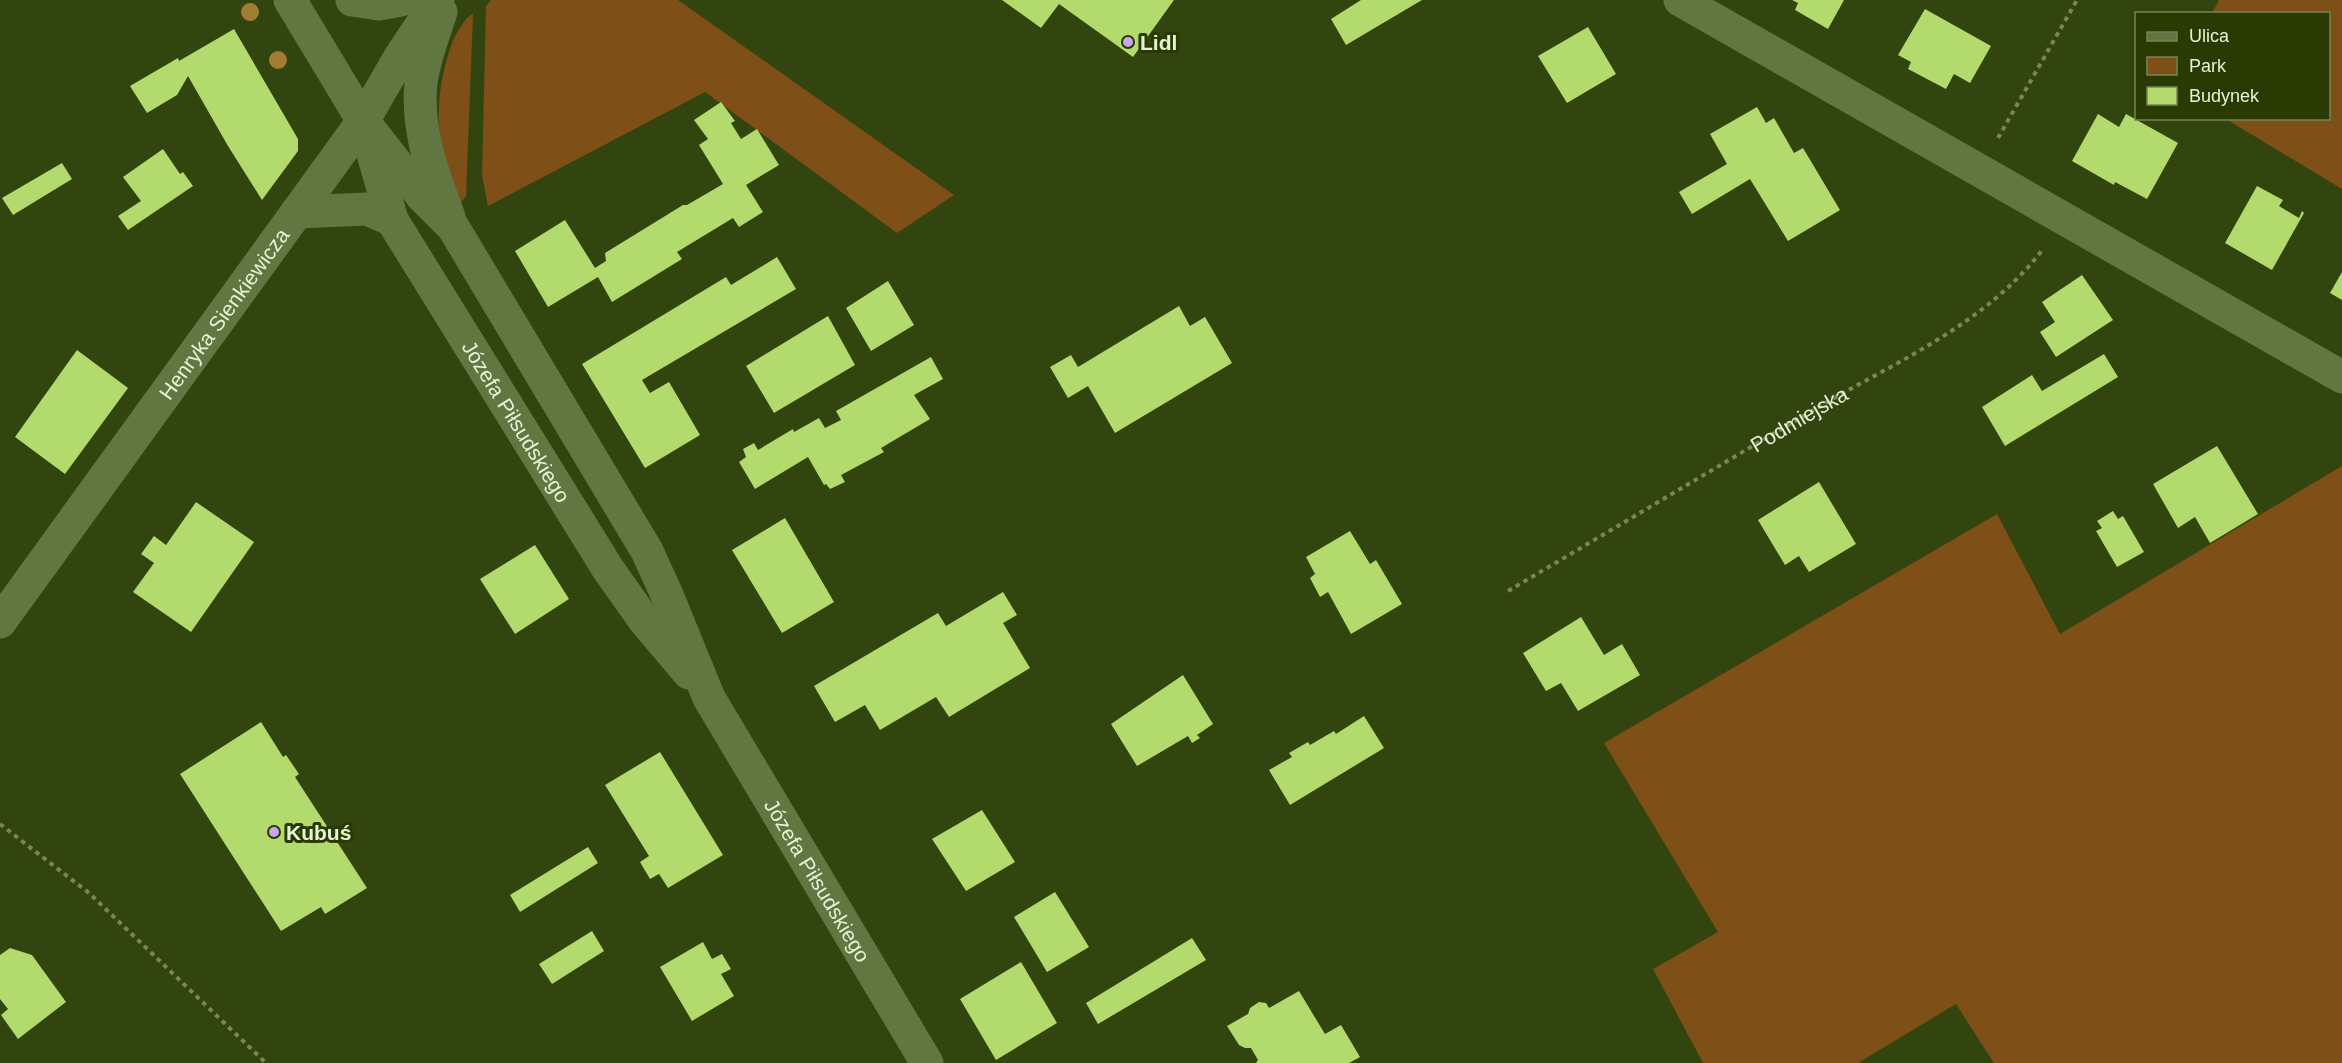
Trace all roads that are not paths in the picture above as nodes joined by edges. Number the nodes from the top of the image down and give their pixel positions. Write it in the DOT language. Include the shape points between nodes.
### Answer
graph roads {
  1 [pos="290,0"];
  2 [pos="352,0"];
  3 [pos="401,0"];
  4 [pos="438,0"];
  5 [pos="444,0"];
  6 [pos="1680,0"];
  7 [pos="363,121"];
  8 [pos="297,212"];
  9 [pos="392,220"];
  10 [pos="453,227"];
  11 [pos="2342,377"];
  12 [pos="0,622"];
  13 [pos="709,698"];
  14 [pos="927,1063"];
  1 -- 7 [label="main road, Józefa Piłsudskiego"];
  2 -- 3 [label="main road" via="379,4"];
  4 -- 7 [label="main road, Henryka Sienkiewicza"];
  5 -- 10 [label="main road" via="421,81 420,115 423,137"];
  6 -- 11 [label="main road"];
  7 -- 8 [label="main road, Henryka Sienkiewicza"];
  7 -- 9 [label="main road, Józefa Piłsudskiego"];
  7 -- 10 [label="main road, Józefa Piłsudskiego" via="422,196"];
  8 -- 9 [label="main road" via="367,209"];
  8 -- 12 [label="main road, Henryka Sienkiewicza"];
  9 -- 13 [label="main road, Józefa Piłsudskiego" via="608,569 644,620"];
  10 -- 13 [label="main road, Józefa Piłsudskiego" via="647,551"];
  13 -- 14 [label="main road, Józefa Piłsudskiego"];
}
